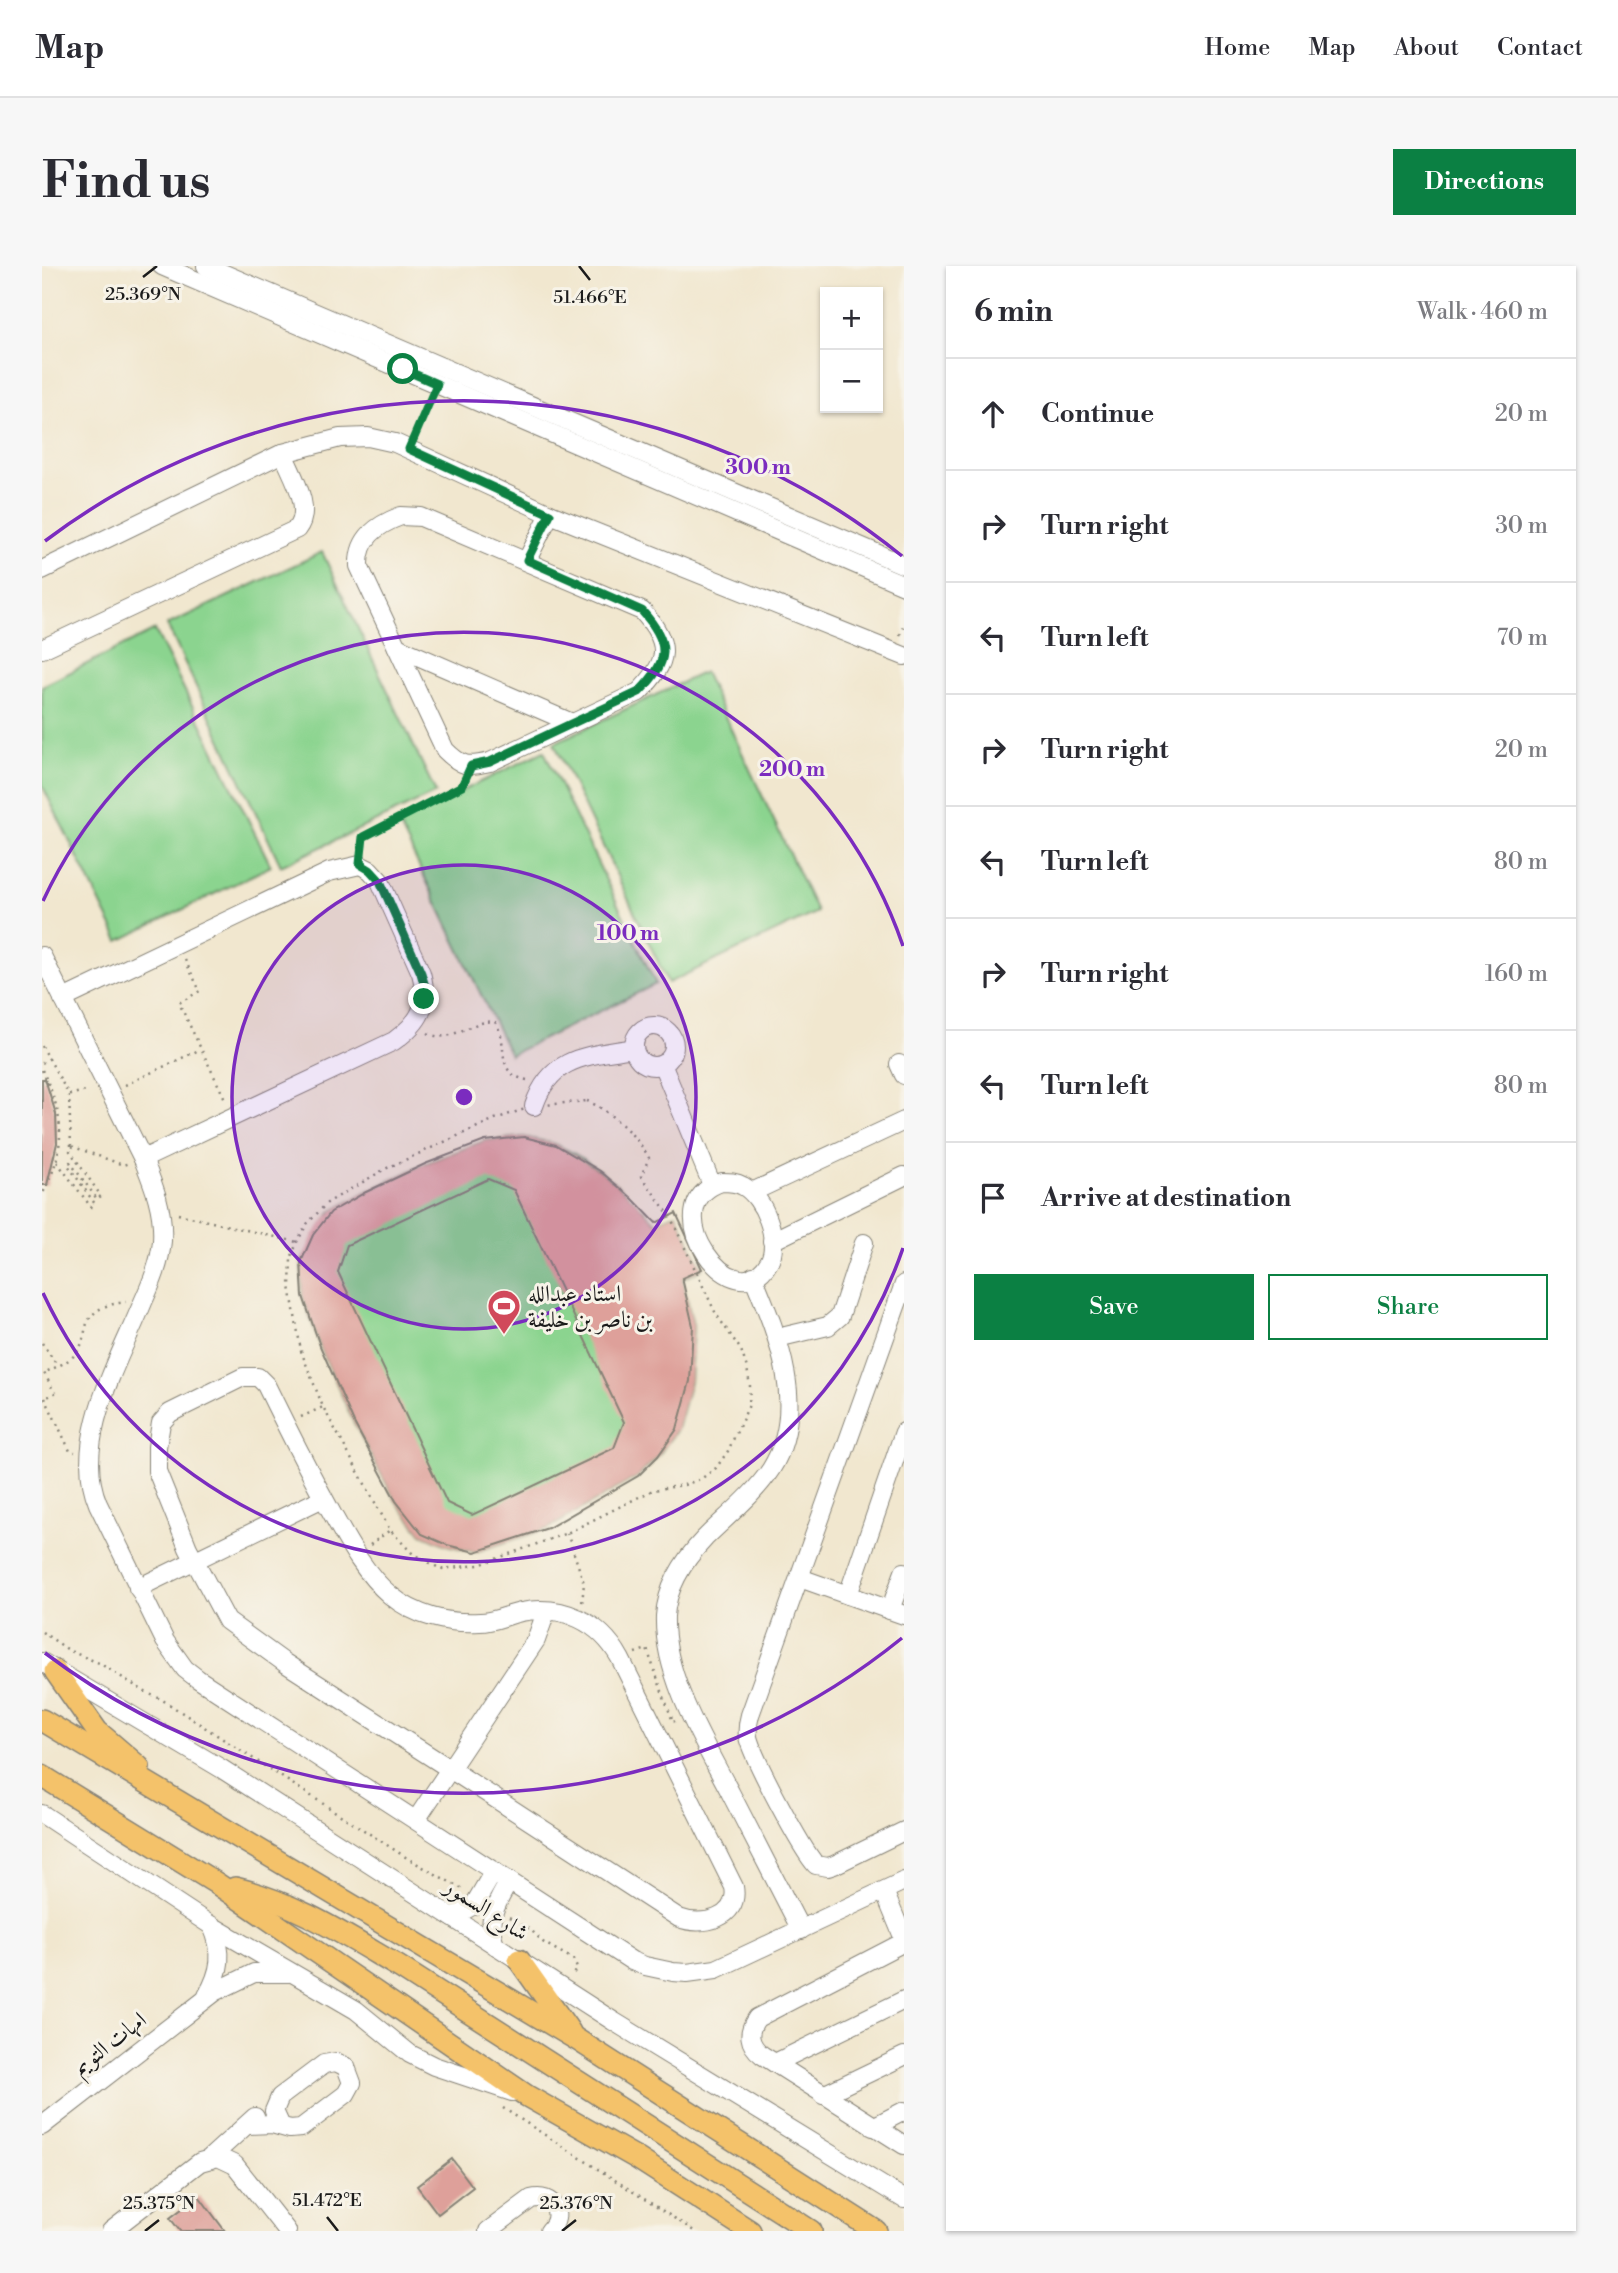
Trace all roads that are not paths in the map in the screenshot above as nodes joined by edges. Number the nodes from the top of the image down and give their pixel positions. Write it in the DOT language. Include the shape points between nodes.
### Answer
graph roads {
  1 [pos="162,266"];
  2 [pos="209,271"];
  3 [pos="406,361"];
  4 [pos="283,453"];
  5 [pos="550,514"];
  6 [pos="527,560"];
  7 [pos="904,565"];
  8 [pos="42,570"];
  9 [pos="904,585"];
  10 [pos="397,648"];
  11 [pos="42,649"];
  12 [pos="904,656"];
  13 [pos="572,723"];
  14 [pos="42,956"];
  15 [pos="64,999"];
  16 [pos="634,1048"];
  17 [pos="662,1064"];
  18 [pos="534,1106"];
  19 [pos="904,1121"];
  20 [pos="143,1159"];
  21 [pos="904,1176"];
  22 [pos="712,1185"];
  23 [pos="752,1192"];
  24 [pos="772,1241"];
  25 [pos="864,1243"];
  26 [pos="753,1276"];
  27 [pos="904,1284"];
  28 [pos="898,1321"];
  29 [pos="777,1338"];
  30 [pos="904,1432"];
  31 [pos="323,1498"];
  32 [pos="194,1559"];
  33 [pos="904,1572"];
  34 [pos="800,1578"];
  35 [pos="138,1588"];
  36 [pos="848,1595"];
  37 [pos="546,1612"];
  38 [pos="897,1612"];
  39 [pos="49,1666"];
  40 [pos="42,1720"];
  41 [pos="450,1769"];
  42 [pos="42,1776"];
  43 [pos="156,1788"];
  44 [pos="42,1814"];
  45 [pos="416,1820"];
  46 [pos="904,1831"];
  47 [pos="501,1876"];
  48 [pos="904,1881"];
  49 [pos="216,1883"];
  50 [pos="884,1891"];
  51 [pos="452,1917"];
  52 [pos="212,1926"];
  53 [pos="801,1930"];
  54 [pos="904,1941"];
  55 [pos="496,1946"];
  56 [pos="519,1960"];
  57 [pos="296,1974"];
  58 [pos="206,1999"];
  59 [pos="904,2000"];
  60 [pos="576,2039"];
  61 [pos="904,2056"];
  62 [pos="775,2063"];
  63 [pos="527,2095"];
  64 [pos="823,2095"];
  65 [pos="280,2097"];
  66 [pos="904,2111"];
  67 [pos="280,2124"];
  68 [pos="248,2125"];
  69 [pos="42,2126"];
  70 [pos="873,2127"];
  71 [pos="904,2145"];
  72 [pos="211,2157"];
  73 [pos="904,2199"];
  74 [pos="111,2231"];
  75 [pos="287,2231"];
  76 [pos="488,2231"];
  77 [pos="549,2231"];
  78 [pos="750,2231"];
  79 [pos="811,2231"];
  80 [pos="876,2231"];
  1 -- 2 [label="street"];
  2 -- 3 [label="street"];
  3 -- 7 [label="street"];
  3 -- 9 [label="street" via="437,384"];
  4 -- 5 [label="street" via="326,440 382,439"];
  4 -- 8 [label="street"];
  4 -- 11 [label="street" via="304,509 298,529"];
  5 -- 6 [label="street"];
  5 -- 12 [label="street"];
  6 -- 10 [label="street" via="421,517 401,516 381,524 359,550 359,566"];
  6 -- 13 [label="street" via="642,611 661,639 664,655 656,675 639,692"];
  10 -- 13 [label="street"];
  10 -- 13 [label="street" via="445,750 458,762 471,766 490,762"];
  14 -- 15 [label="street"];
  15 -- 20 [label="street"];
  15 -- 20 [label="street" via="329,872 360,864 380,881 425,987 415,1023 394,1041"];
  16 -- 17 [label="street" via="641,1061"];
  16 -- 17 [label="street" via="635,1039 647,1027 664,1028 674,1042 669,1059"];
  16 -- 18 [label="street" via="572,1060 544,1083"];
  17 -- 22 [label="street"];
  19 -- 23 [label="street"];
  20 -- 35 [label="street" via="161,1211 160,1255 98,1410 90,1453 93,1492"];
  21 -- 24 [label="street"];
  22 -- 23 [label="street" via="733,1182"];
  22 -- 26 [label="street" via="694,1207 702,1247 722,1273 743,1279"];
  23 -- 24 [label="street" via="766,1215"];
  24 -- 26 [label="street" via="769,1262"];
  25 -- 29 [label="street" via="840,1316 828,1326"];
  26 -- 29 [label="street"];
  27 -- 28 [label="street"];
  28 -- 34 [label="street"];
  29 -- 53 [label="street" via="788,1395 783,1445 754,1490 691,1553 669,1595 665,1615 675,1675 691,1713"];
  30 -- 36 [label="street"];
  31 -- 32 [label="street"];
  31 -- 32 [label="street" via="266,1385 258,1377 243,1377 163,1419 157,1471"];
  31 -- 37 [label="street" via="357,1555 390,1595 428,1616 481,1622"];
  32 -- 35 [label="street"];
  32 -- 41 [label="street" via="234,1628"];
  33 -- 38 [label="street"];
  34 -- 36 [label="street"];
  34 -- 46 [label="street" via="750,1715 747,1732 752,1748 816,1865 834,1865"];
  35 -- 45 [label="street" via="185,1669"];
  36 -- 38 [label="street"];
  37 -- 41 [label="street" via="536,1640"];
  37 -- 41 [label="street" via="578,1617 600,1631 620,1658 734,1887 733,1903 723,1915 709,1921 695,1923 679,1917"];
  39 -- 43 [label="main road" via="97,1731 136,1763"];
  39 -- 51 [label="street, شارع السمور" via="222,1769"];
  40 -- 43 [label="main road"];
  41 -- 45 [label="street"];
  42 -- 49 [label="main road"];
  43 -- 60 [label="main road"];
  44 -- 52 [label="street"];
  45 -- 47 [label="street"];
  47 -- 51 [label="street" via="474,1905"];
  47 -- 53 [label="street" via="632,1961 666,1971 716,1969"];
  47 -- 55 [label="street" via="492,1916"];
  48 -- 50 [label="street"];
  49 -- 63 [label="main road"];
  49 -- 79 [label="main road" via="334,1928"];
  50 -- 53 [label="street"];
  50 -- 54 [label="street"];
  51 -- 55 [label="street, شارع السمور"];
  52 -- 57 [label="street"];
  52 -- 58 [label="street" via="221,1959"];
  54 -- 62 [label="street" via="757,2018 751,2042"];
  55 -- 56 [label="street, شارع السمور"];
  56 -- 60 [label="main road"];
  56 -- 73 [label="street, شارع السمور"];
  57 -- 58 [label="street, امهات التويم" via="254,1973"];
  57 -- 63 [label="street" via="356,2010 422,2061"];
  58 -- 69 [label="street, امهات التويم"];
  59 -- 62 [label="street"];
  60 -- 80 [label="main road"];
  61 -- 64 [label="street"];
  62 -- 64 [label="street"];
  63 -- 78 [label="main road"];
  64 -- 70 [label="street"];
  65 -- 67 [label="street" via="274,2111"];
  65 -- 67 [label="street" via="324,2064 336,2062 349,2072 352,2083 346,2094 305,2125 290,2129"];
  65 -- 68 [label="street"];
  66 -- 70 [label="street"];
  67 -- 68 [label="street"];
  68 -- 72 [label="street"];
  70 -- 71 [label="street"];
  72 -- 74 [label="street"];
  72 -- 75 [label="street" via="235,2165"];
  76 -- 77 [label="street" via="537,2197 549,2200 556,2209 556,2221"];
}
